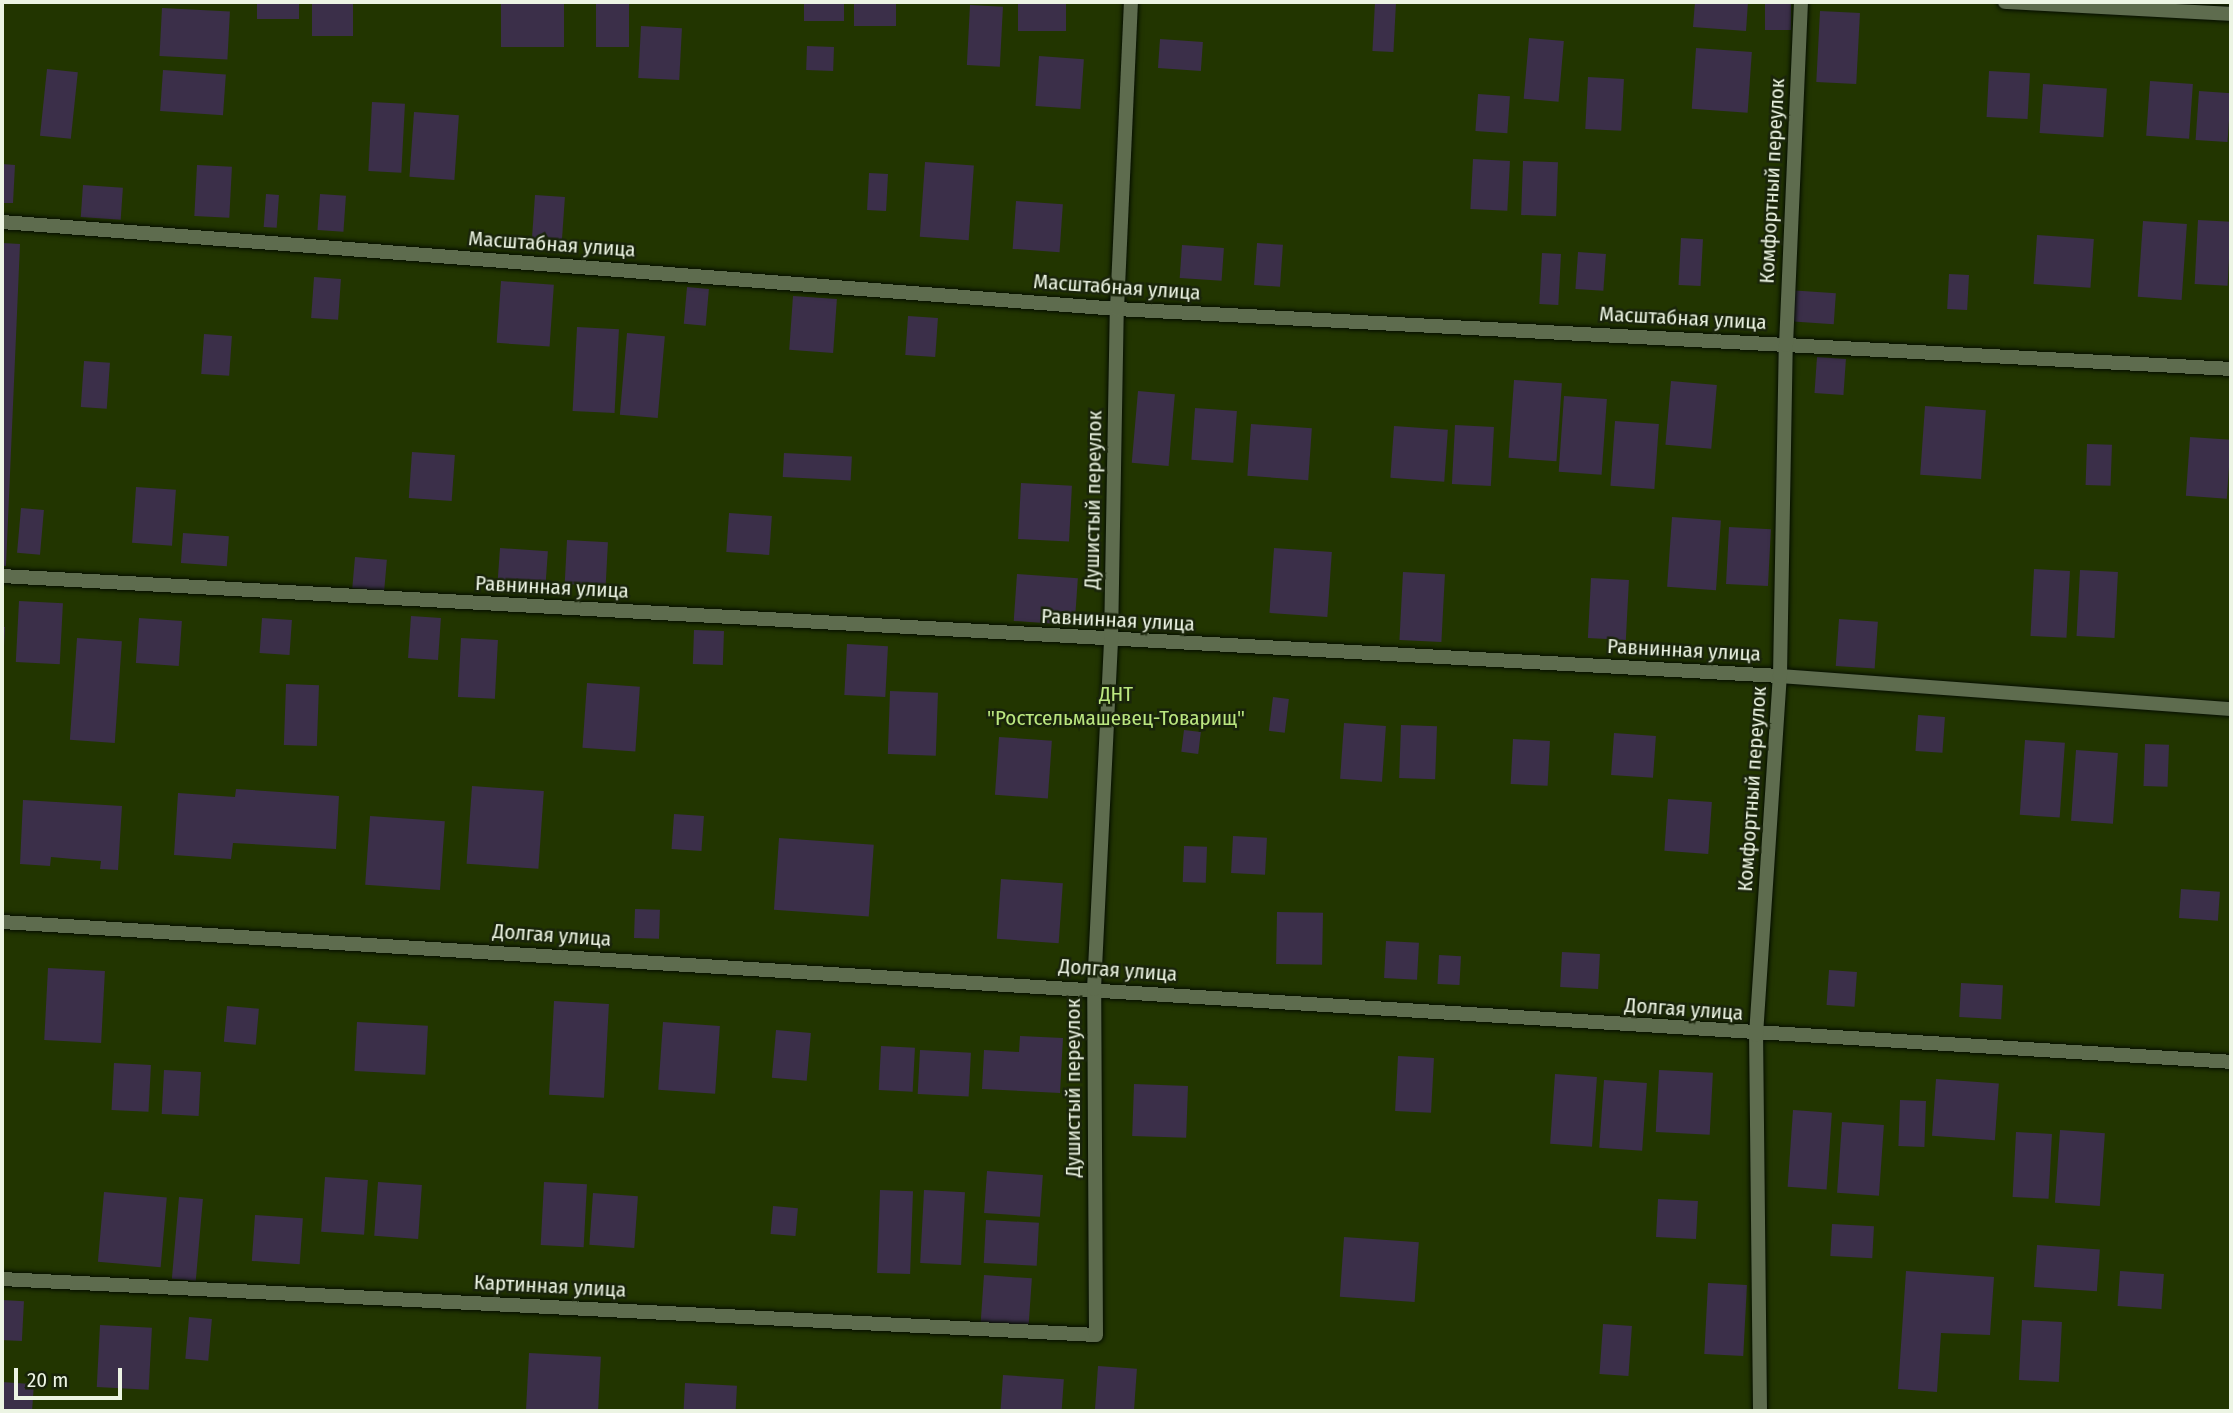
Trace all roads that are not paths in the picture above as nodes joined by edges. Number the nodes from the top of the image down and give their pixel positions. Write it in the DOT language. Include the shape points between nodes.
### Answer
graph roads {
  1 [pos="1131,2"];
  2 [pos="1801,2"];
  3 [pos="2005,2"];
  4 [pos="2231,14"];
  5 [pos="2,222"];
  6 [pos="1117,309"];
  7 [pos="1786,345"];
  8 [pos="2231,369"];
  9 [pos="2,576"];
  10 [pos="1111,641"];
  11 [pos="1780,676"];
  12 [pos="2231,709"];
  13 [pos="2,922"];
  14 [pos="1094,989"];
  15 [pos="1756,1035"];
  16 [pos="2231,1062"];
  17 [pos="2,1279"];
  18 [pos="1096,1335"];
  19 [pos="1760,1411"];
  1 -- 6 [label="lane, Душистый переулок"];
  2 -- 7 [label="lane, Комфортный переулок"];
  3 -- 4 [label="lane"];
  5 -- 6 [label="lane, Масштабная улица"];
  6 -- 7 [label="lane, Масштабная улица"];
  6 -- 10 [label="lane, Душистый переулок"];
  7 -- 8 [label="lane, Масштабная улица"];
  7 -- 11 [label="lane, Комфортный переулок"];
  9 -- 10 [label="lane, Равнинная улица"];
  10 -- 11 [label="lane, Равнинная улица"];
  10 -- 14 [label="lane, Душистый переулок"];
  11 -- 12 [label="lane, Равнинная улица"];
  11 -- 15 [label="lane, Комфортный переулок"];
  13 -- 14 [label="lane, Долгая улица"];
  14 -- 15 [label="lane, Долгая улица"];
  14 -- 18 [label="lane, Душистый переулок"];
  15 -- 16 [label="lane, Долгая улица"];
  15 -- 19 [label="lane, Комфортный переулок"];
  17 -- 18 [label="lane, Картинная улица"];
}
